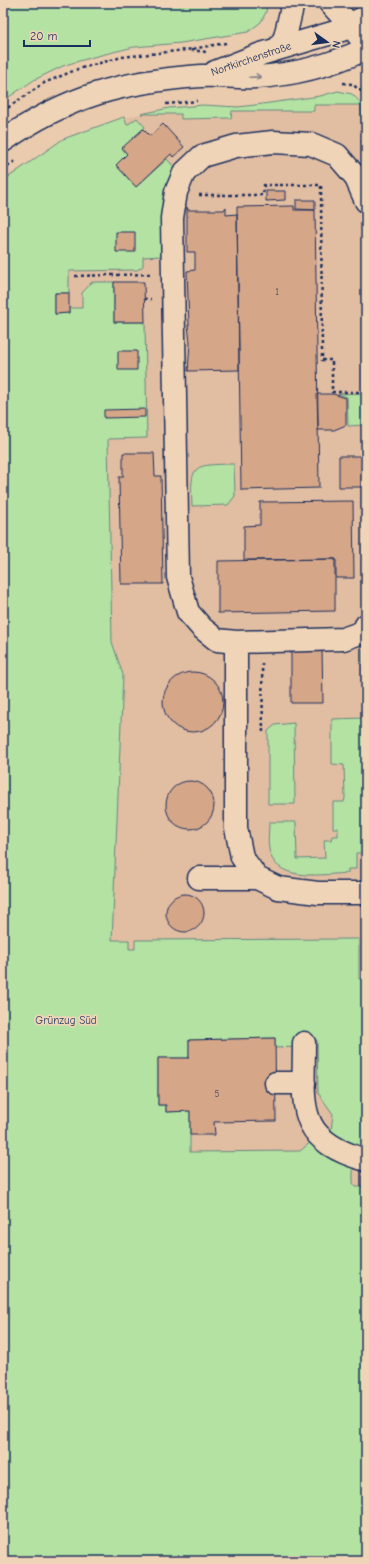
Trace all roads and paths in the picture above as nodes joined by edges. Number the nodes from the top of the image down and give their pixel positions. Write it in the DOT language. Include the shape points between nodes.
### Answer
graph roads {
  1 [pos="293,3"];
  2 [pos="330,3"];
  3 [pos="358,21"];
  4 [pos="231,42"];
  5 [pos="366,45"];
  6 [pos="280,48"];
  7 [pos="366,49"];
  8 [pos="186,50"];
  9 [pos="202,76"];
  10 [pos="337,83"];
  11 [pos="366,95"];
  12 [pos="202,100"];
  13 [pos="165,104"];
  14 [pos="3,141"];
  15 [pos="21,157"];
  16 [pos="3,170"];
  17 [pos="196,194"];
  18 [pos="366,201"];
  19 [pos="173,273"];
  20 [pos="75,276"];
  21 [pos="366,392"];
  22 [pos="366,625"];
  23 [pos="236,642"];
  24 [pos="262,642"];
  25 [pos="263,735"];
  26 [pos="199,878"];
  27 [pos="257,878"];
  28 [pos="366,893"];
  29 [pos="304,1043"];
  30 [pos="276,1083"];
  31 [pos="304,1083"];
  32 [pos="366,1160"];
  1 -- 6 [label="main road"];
  2 -- 3 [label="main road"];
  3 -- 5 [label="main road"];
  3 -- 6 [label="main road, Nortkirchenstraße" via="333,33"];
  4 -- 8 [label="path"];
  6 -- 9 [label="main road, Nortkirchenstraße"];
  9 -- 7 [label="main road, Nortkirchenstraße, one-way" via="254,77 298,73"];
  9 -- 14 [label="main road, Nortkirchenstraße" via="143,82 93,94 48,113"];
  10 -- 11 [label="path" via="352,84"];
  12 -- 13 [label="path"];
  15 -- 16 [label="path"];
  17 -- 21 [label="path" via="263,194 264,185 321,185 322,360 332,360 332,392"];
  18 -- 19 [label="main road" via="355,176 337,155 311,144 273,142 236,146 202,156 184,173 176,192 172,218"];
  19 -- 20 [label="path"];
  19 -- 23 [label="main road" via="178,577 188,612 202,628 216,640"];
  22 -- 24 [label="main road" via="363,632 343,639"];
  23 -- 24 [label="main road"];
  23 -- 27 [label="main road" via="236,828 242,857"];
  24 -- 25 [label="path"];
  26 -- 27 [label="main road"];
  27 -- 28 [label="main road" via="278,888 311,892"];
  29 -- 31 [label="main road"];
  30 -- 31 [label="main road"];
  31 -- 32 [label="main road" via="304,1109 311,1126 328,1145"];
}
